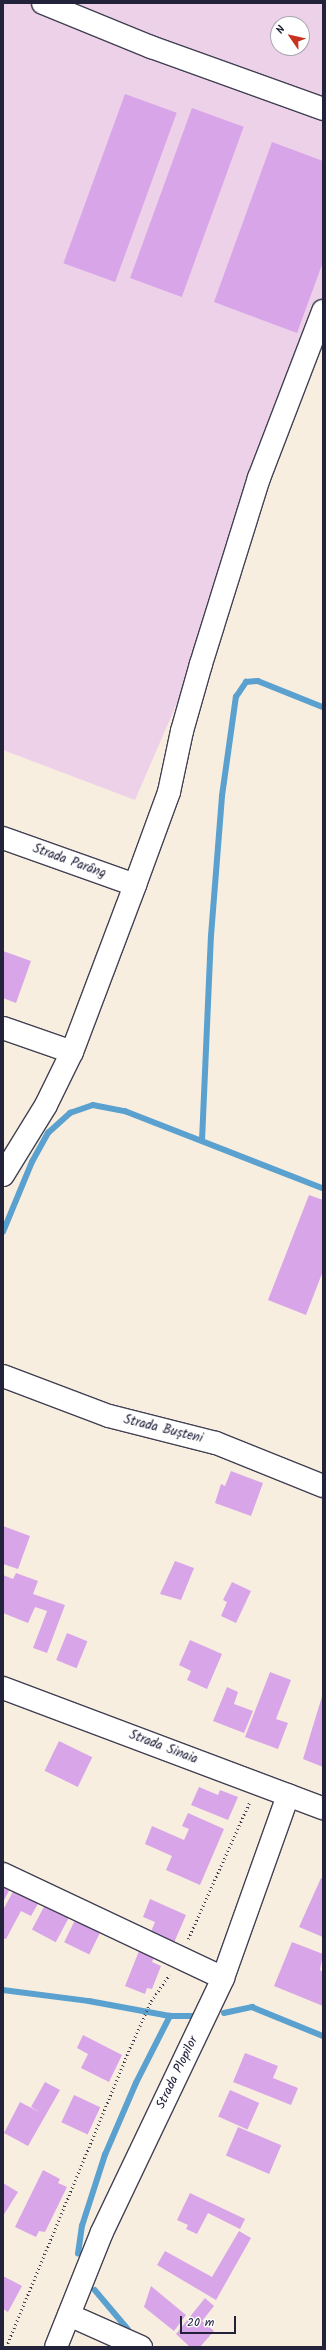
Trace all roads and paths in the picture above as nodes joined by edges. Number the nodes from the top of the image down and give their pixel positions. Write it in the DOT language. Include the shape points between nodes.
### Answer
graph roads {
  1 [pos="43,3"];
  2 [pos="323,109"];
  3 [pos="323,311"];
  4 [pos="3,838"];
  5 [pos="135,885"];
  6 [pos="3,1028"];
  7 [pos="72,1052"];
  8 [pos="3,1175"];
  9 [pos="3,1376"];
  10 [pos="323,1486"];
  11 [pos="3,1688"];
  12 [pos="257,1784"];
  13 [pos="288,1795"];
  14 [pos="323,1808"];
  15 [pos="3,1874"];
  16 [pos="180,1957"];
  17 [pos="223,1978"];
  18 [pos="69,2315"];
  19 [pos="6,2347"];
  20 [pos="56,2347"];
  21 [pos="141,2347"];
  1 -- 2 [label="street" via="151,47"];
  3 -- 5 [label="street" via="258,478 182,731 169,792"];
  4 -- 5 [label="street, Strada Parâng"];
  5 -- 7 [label="street"];
  6 -- 7 [label="street"];
  7 -- 8 [label="street" via="46,1105"];
  9 -- 10 [label="street, Strada Bușteni" via="109,1416 216,1443"];
  11 -- 12 [label="street, Strada Sinaia"];
  12 -- 13 [label="street, Strada Sinaia"];
  12 -- 16 [label="path"];
  13 -- 14 [label="street, Strada Sinaia"];
  13 -- 17 [label="street, Strada Plopilor"];
  15 -- 16 [label="street"];
  16 -- 17 [label="street"];
  16 -- 19 [label="path" via="145,2014"];
  17 -- 18 [label="street, Strada Plopilor" via="102,2232"];
  18 -- 20 [label="street, Strada Plopilor"];
  18 -- 21 [label="street"];
}
